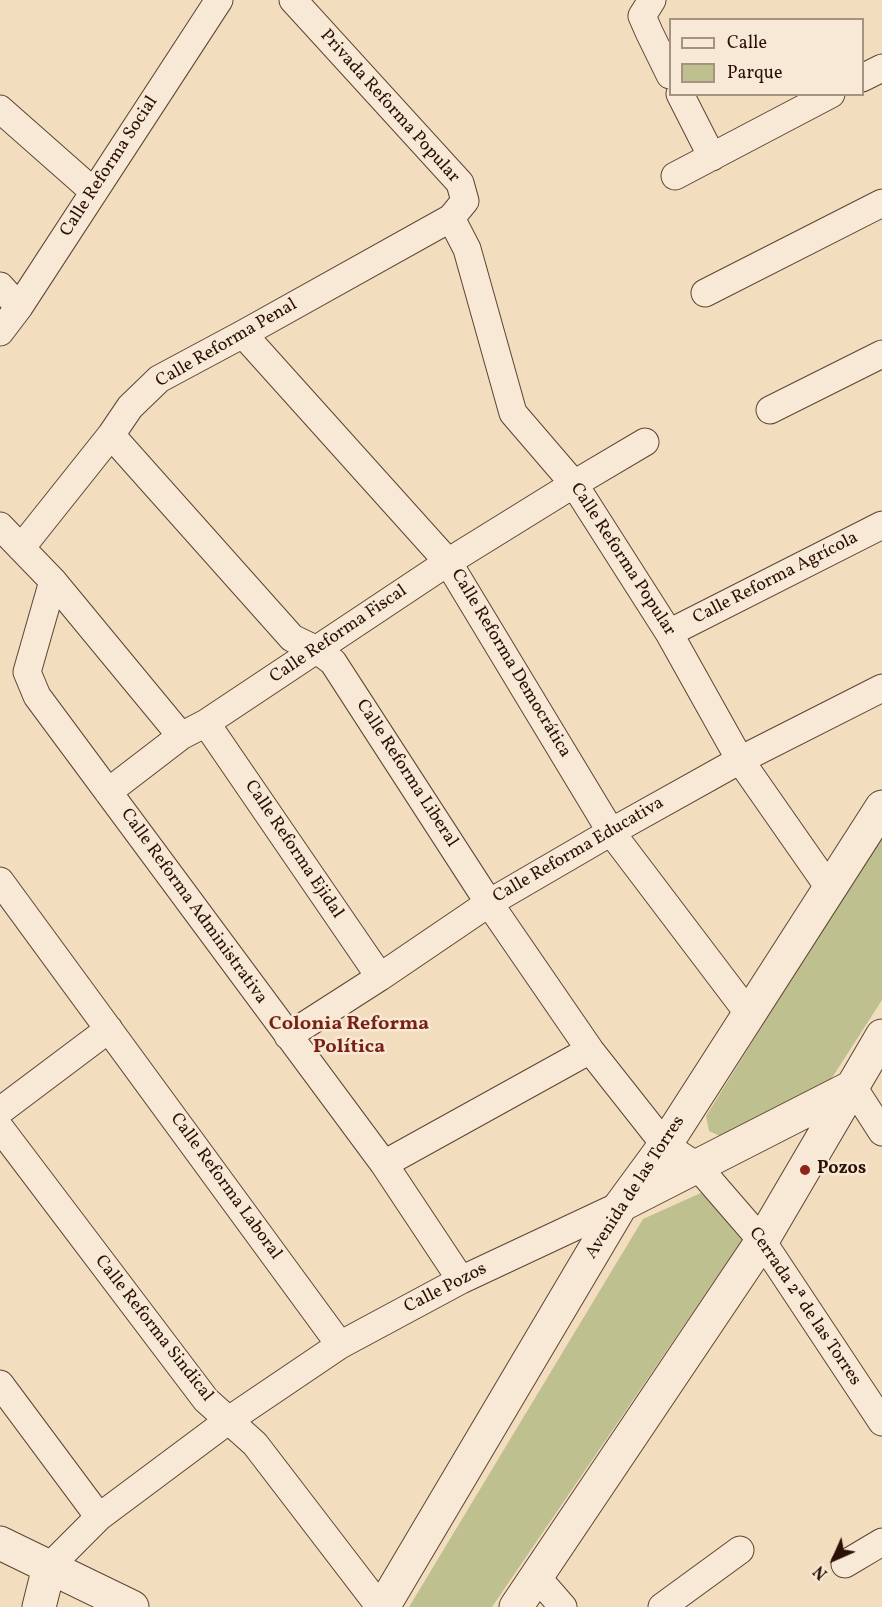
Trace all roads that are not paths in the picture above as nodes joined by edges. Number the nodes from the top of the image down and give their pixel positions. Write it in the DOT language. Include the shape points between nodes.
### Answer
graph roads {
  1 [pos="219,0"];
  2 [pos="293,0"];
  3 [pos="647,8"];
  4 [pos="882,68"];
  5 [pos="669,73"];
  6 [pos="864,77"];
  7 [pos="681,96"];
  8 [pos="827,96"];
  9 [pos="0,109"];
  10 [pos="712,157"];
  11 [pos="675,176"];
  12 [pos="94,192"];
  13 [pos="882,203"];
  14 [pos="451,218"];
  15 [pos="0,286"];
  16 [pos="705,293"];
  17 [pos="19,307"];
  18 [pos="0,333"];
  19 [pos="243,334"];
  20 [pos="882,354"];
  21 [pos="770,410"];
  22 [pos="111,435"];
  23 [pos="645,442"];
  24 [pos="574,484"];
  25 [pos="882,525"];
  26 [pos="0,526"];
  27 [pos="21,548"];
  28 [pos="448,562"];
  29 [pos="53,581"];
  30 [pos="669,633"];
  31 [pos="317,650"];
  32 [pos="882,688"];
  33 [pos="206,723"];
  34 [pos="181,736"];
  35 [pos="740,760"];
  36 [pos="108,792"];
  37 [pos="882,807"];
  38 [pos="612,832"];
  39 [pos="0,881"];
  40 [pos="830,889"];
  41 [pos="489,903"];
  42 [pos="380,977"];
  43 [pos="750,1014"];
  44 [pos="109,1029"];
  45 [pos="288,1036"];
  46 [pos="882,1036"];
  47 [pos="590,1050"];
  48 [pos="882,1071"];
  49 [pos="853,1087"];
  50 [pos="0,1111"];
  51 [pos="0,1128"];
  52 [pos="882,1132"];
  53 [pos="665,1145"];
  54 [pos="384,1164"];
  55 [pos="698,1167"];
  56 [pos="621,1205"];
  57 [pos="762,1241"];
  58 [pos="461,1280"];
  59 [pos="340,1345"];
  60 [pos="0,1384"];
  61 [pos="229,1420"];
  62 [pos="882,1422"];
  63 [pos="99,1517"];
  64 [pos="882,1542"];
  65 [pos="0,1543"];
  66 [pos="740,1550"];
  67 [pos="845,1564"];
  68 [pos="49,1567"];
  69 [pos="536,1576"];
  70 [pos="39,1607"];
  71 [pos="132,1607"];
  72 [pos="382,1607"];
  73 [pos="516,1607"];
  74 [pos="563,1607"];
  75 [pos="662,1607"];
  1 -- 12 [label="street, Calle Reforma Social"];
  2 -- 14 [label="street, Privada Reforma Popular" via="460,183 465,201"];
  3 -- 5 [label="street" via="649,33"];
  4 -- 6 [label="street"];
  7 -- 10 [label="street"];
  8 -- 10 [label="street"];
  9 -- 12 [label="street"];
  10 -- 11 [label="street"];
  12 -- 17 [label="street, Calle Reforma Social"];
  13 -- 16 [label="street"];
  14 -- 19 [label="street, Calle Reforma Penal"];
  14 -- 24 [label="street, Calle Reforma Popular" via="467,249 513,413"];
  15 -- 17 [label="street"];
  17 -- 18 [label="street, Calle Reforma Social"];
  19 -- 22 [label="street, Calle Reforma Penal" via="159,379 130,407"];
  19 -- 28 [label="street, Calle Reforma Democrática"];
  20 -- 21 [label="street"];
  22 -- 27 [label="street, Calle Reforma Penal"];
  22 -- 31 [label="street, Calle Reforma Liberal" via="292,638"];
  23 -- 24 [label="street, Calle Reforma Fiscal"];
  24 -- 28 [label="street, Calle Reforma Fiscal"];
  24 -- 30 [label="street, Calle Reforma Popular"];
  25 -- 30 [label="street, Calle Reforma Agrícola"];
  26 -- 27 [label="street"];
  27 -- 29 [label="street"];
  28 -- 31 [label="street, Calle Reforma Fiscal"];
  28 -- 38 [label="street, Calle Reforma Democrática"];
  29 -- 34 [label="street"];
  29 -- 36 [label="street, Calle Reforma Administrativa" via="27,672 37,696"];
  30 -- 35 [label="street, Calle Reforma Popular"];
  31 -- 33 [label="street, Calle Reforma Fiscal"];
  31 -- 41 [label="street, Calle Reforma Liberal" via="333,662"];
  32 -- 35 [label="street, Calle Reforma Educativa"];
  33 -- 34 [label="street, Calle Reforma Fiscal"];
  33 -- 42 [label="street, Calle Reforma Ejidal"];
  34 -- 36 [label="street, Calle Reforma Fiscal"];
  35 -- 38 [label="street, Calle Reforma Educativa"];
  35 -- 40 [label="street, Calle Reforma Popular"];
  36 -- 45 [label="street, Calle Reforma Administrativa"];
  37 -- 40 [label="street, Avenida de las Torres"];
  38 -- 41 [label="street, Calle Reforma Educativa"];
  38 -- 43 [label="street, Calle Reforma Democrática"];
  39 -- 44 [label="street, Calle Reforma Laboral"];
  40 -- 43 [label="street, Avenida de las Torres"];
  41 -- 42 [label="street, Calle Reforma Educativa"];
  41 -- 47 [label="street, Calle Reforma Liberal"];
  42 -- 45 [label="street, Calle Reforma Educativa"];
  43 -- 53 [label="street, Avenida de las Torres"];
  44 -- 50 [label="street"];
  44 -- 59 [label="street, Calle Reforma Laboral"];
  45 -- 54 [label="street, Calle Reforma Administrativa"];
  46 -- 49 [label="street"];
  47 -- 53 [label="street, Calle Reforma Liberal"];
  47 -- 54 [label="street"];
  48 -- 49 [label="street, Calle Pozos"];
  49 -- 52 [label="street"];
  49 -- 55 [label="street, Calle Pozos"];
  49 -- 57 [label="street"];
  51 -- 61 [label="street, Calle Reforma Sindical" via="206,1400"];
  53 -- 55 [label="street, Cerrada 2ª de las Torres"];
  53 -- 56 [label="street, Avenida de las Torres"];
  54 -- 58 [label="street, Calle Reforma Administrativa"];
  55 -- 56 [label="street, Calle Pozos"];
  55 -- 57 [label="street, Cerrada 2ª de las Torres"];
  56 -- 58 [label="street, Calle Pozos"];
  56 -- 72 [label="street, Avenida de las Torres"];
  57 -- 62 [label="street, Cerrada 2ª de las Torres"];
  57 -- 69 [label="street"];
  58 -- 59 [label="street, Calle Pozos"];
  59 -- 61 [label="street, Calle Pozos"];
  60 -- 63 [label="street"];
  61 -- 63 [label="street, Calle Pozos"];
  61 -- 72 [label="street, Calle Reforma Sindical" via="255,1444"];
  63 -- 68 [label="street, Calle Pozos"];
  64 -- 67 [label="street"];
  65 -- 68 [label="street"];
  66 -- 75 [label="street"];
  68 -- 70 [label="street"];
  68 -- 71 [label="street"];
  69 -- 73 [label="street"];
  69 -- 74 [label="street"];
}
